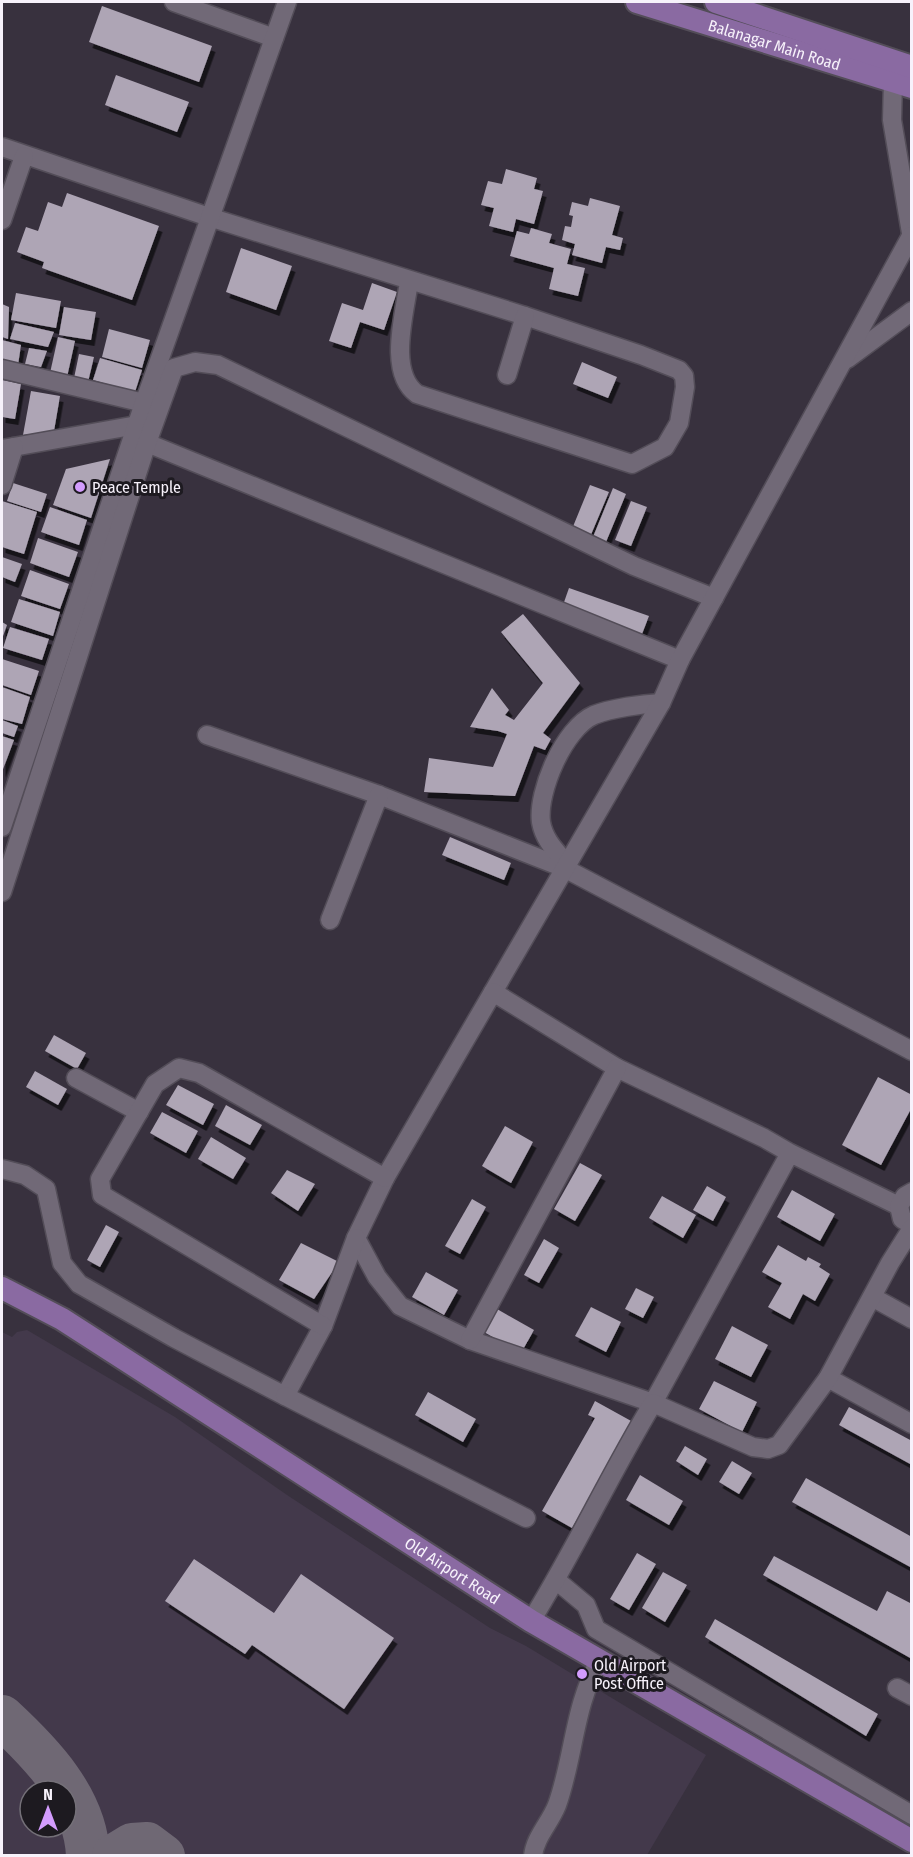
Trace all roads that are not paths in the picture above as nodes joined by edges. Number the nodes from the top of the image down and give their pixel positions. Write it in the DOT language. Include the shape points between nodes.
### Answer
graph roads {
  1 [pos="174,2"];
  2 [pos="287,2"];
  3 [pos="637,2"];
  4 [pos="716,2"];
  5 [pos="274,38"];
  6 [pos="903,74"];
  7 [pos="2,147"];
  8 [pos="24,156"];
  9 [pos="209,217"];
  10 [pos="2,220"];
  11 [pos="911,238"];
  12 [pos="410,281"];
  13 [pos="912,311"];
  14 [pos="525,316"];
  15 [pos="841,364"];
  16 [pos="2,369"];
  17 [pos="507,375"];
  18 [pos="144,403"];
  19 [pos="137,425"];
  20 [pos="147,444"];
  21 [pos="8,448"];
  22 [pos="2,485"];
  23 [pos="714,598"];
  24 [pos="680,660"];
  25 [pos="661,703"];
  26 [pos="207,735"];
  27 [pos="379,795"];
  28 [pos="2,826"];
  29 [pos="565,866"];
  30 [pos="2,892"];
  31 [pos="330,920"];
  32 [pos="493,992"];
  33 [pos="912,1051"];
  34 [pos="617,1068"];
  35 [pos="76,1078"];
  36 [pos="139,1112"];
  37 [pos="790,1153"];
  38 [pos="2,1169"];
  39 [pos="385,1178"];
  40 [pos="912,1192"];
  41 [pos="899,1206"];
  42 [pos="912,1227"];
  43 [pos="356,1238"];
  44 [pos="2,1288"];
  45 [pos="872,1297"];
  46 [pos="912,1319"];
  47 [pos="323,1326"];
  48 [pos="470,1340"];
  49 [pos="828,1378"];
  50 [pos="285,1396"];
  51 [pos="653,1403"];
  52 [pos="912,1424"];
  53 [pos="526,1518"];
  54 [pos="556,1580"];
  55 [pos="531,1621"];
  56 [pos="600,1660"];
  57 [pos="912,1815"];
  58 [pos="912,1841"];
  59 [pos="533,1856"];
  1 -- 5 [label="street"];
  2 -- 5 [label="street"];
  3 -- 6 [label="main road, Balanagar Main Road"];
  4 -- 6 [label="main road, Balanagar Main Road"];
  5 -- 9 [label="street"];
  6 -- 11 [label="street" via="891,120"];
  7 -- 8 [label="street"];
  8 -- 9 [label="street"];
  8 -- 10 [label="street"];
  9 -- 12 [label="street"];
  9 -- 18 [label="street"];
  11 -- 15 [label="street"];
  12 -- 14 [label="street"];
  12 -- 14 [label="street" via="400,364 406,381 417,394 632,464 665,447 679,423 682,407 685,387 679,370"];
  13 -- 15 [label="street"];
  14 -- 17 [label="street"];
  15 -- 23 [label="street"];
  16 -- 18 [label="street"];
  18 -- 19 [label="street"];
  19 -- 21 [label="street"];
  19 -- 28 [label="street"];
  20 -- 23 [label="street" via="174,368 195,362 218,365 634,566"];
  20 -- 24 [label="street"];
  20 -- 30 [label="street"];
  21 -- 22 [label="street"];
  23 -- 24 [label="street"];
  24 -- 25 [label="street"];
  25 -- 29 [label="street"];
  25 -- 29 [label="street" via="636,704 593,716 565,743 546,782 541,823 548,843"];
  26 -- 27 [label="street"];
  27 -- 29 [label="street"];
  27 -- 31 [label="street"];
  29 -- 32 [label="street"];
  29 -- 33 [label="street"];
  32 -- 34 [label="street"];
  32 -- 39 [label="street"];
  34 -- 37 [label="street"];
  34 -- 48 [label="street"];
  35 -- 36 [label="street"];
  36 -- 39 [label="street" via="156,1084 170,1072 179,1068 200,1073"];
  36 -- 47 [label="street" via="100,1179 102,1195"];
  37 -- 41 [label="street"];
  37 -- 51 [label="street"];
  38 -- 50 [label="street" via="25,1175 46,1189 62,1263 80,1284"];
  39 -- 43 [label="street"];
  40 -- 41 [label="street"];
  41 -- 42 [label="street" via="902,1219"];
  42 -- 45 [label="street"];
  43 -- 47 [label="street"];
  43 -- 48 [label="street" via="377,1277 400,1306"];
  44 -- 55 [label="main road, Old Airport Road" via="62,1319"];
  45 -- 46 [label="street"];
  45 -- 49 [label="street"];
  47 -- 50 [label="street"];
  48 -- 51 [label="street"];
  49 -- 51 [label="street" via="779,1445 768,1449 753,1447"];
  49 -- 52 [label="street"];
  50 -- 53 [label="street"];
  51 -- 54 [label="street"];
  54 -- 55 [label="street"];
  54 -- 57 [label="street" via="586,1605 596,1629"];
  55 -- 56 [label="main road, Old Airport Road"];
  56 -- 58 [label="main road, Old Airport Road"];
  56 -- 59 [label="street" via="584,1693 556,1807"];
}
